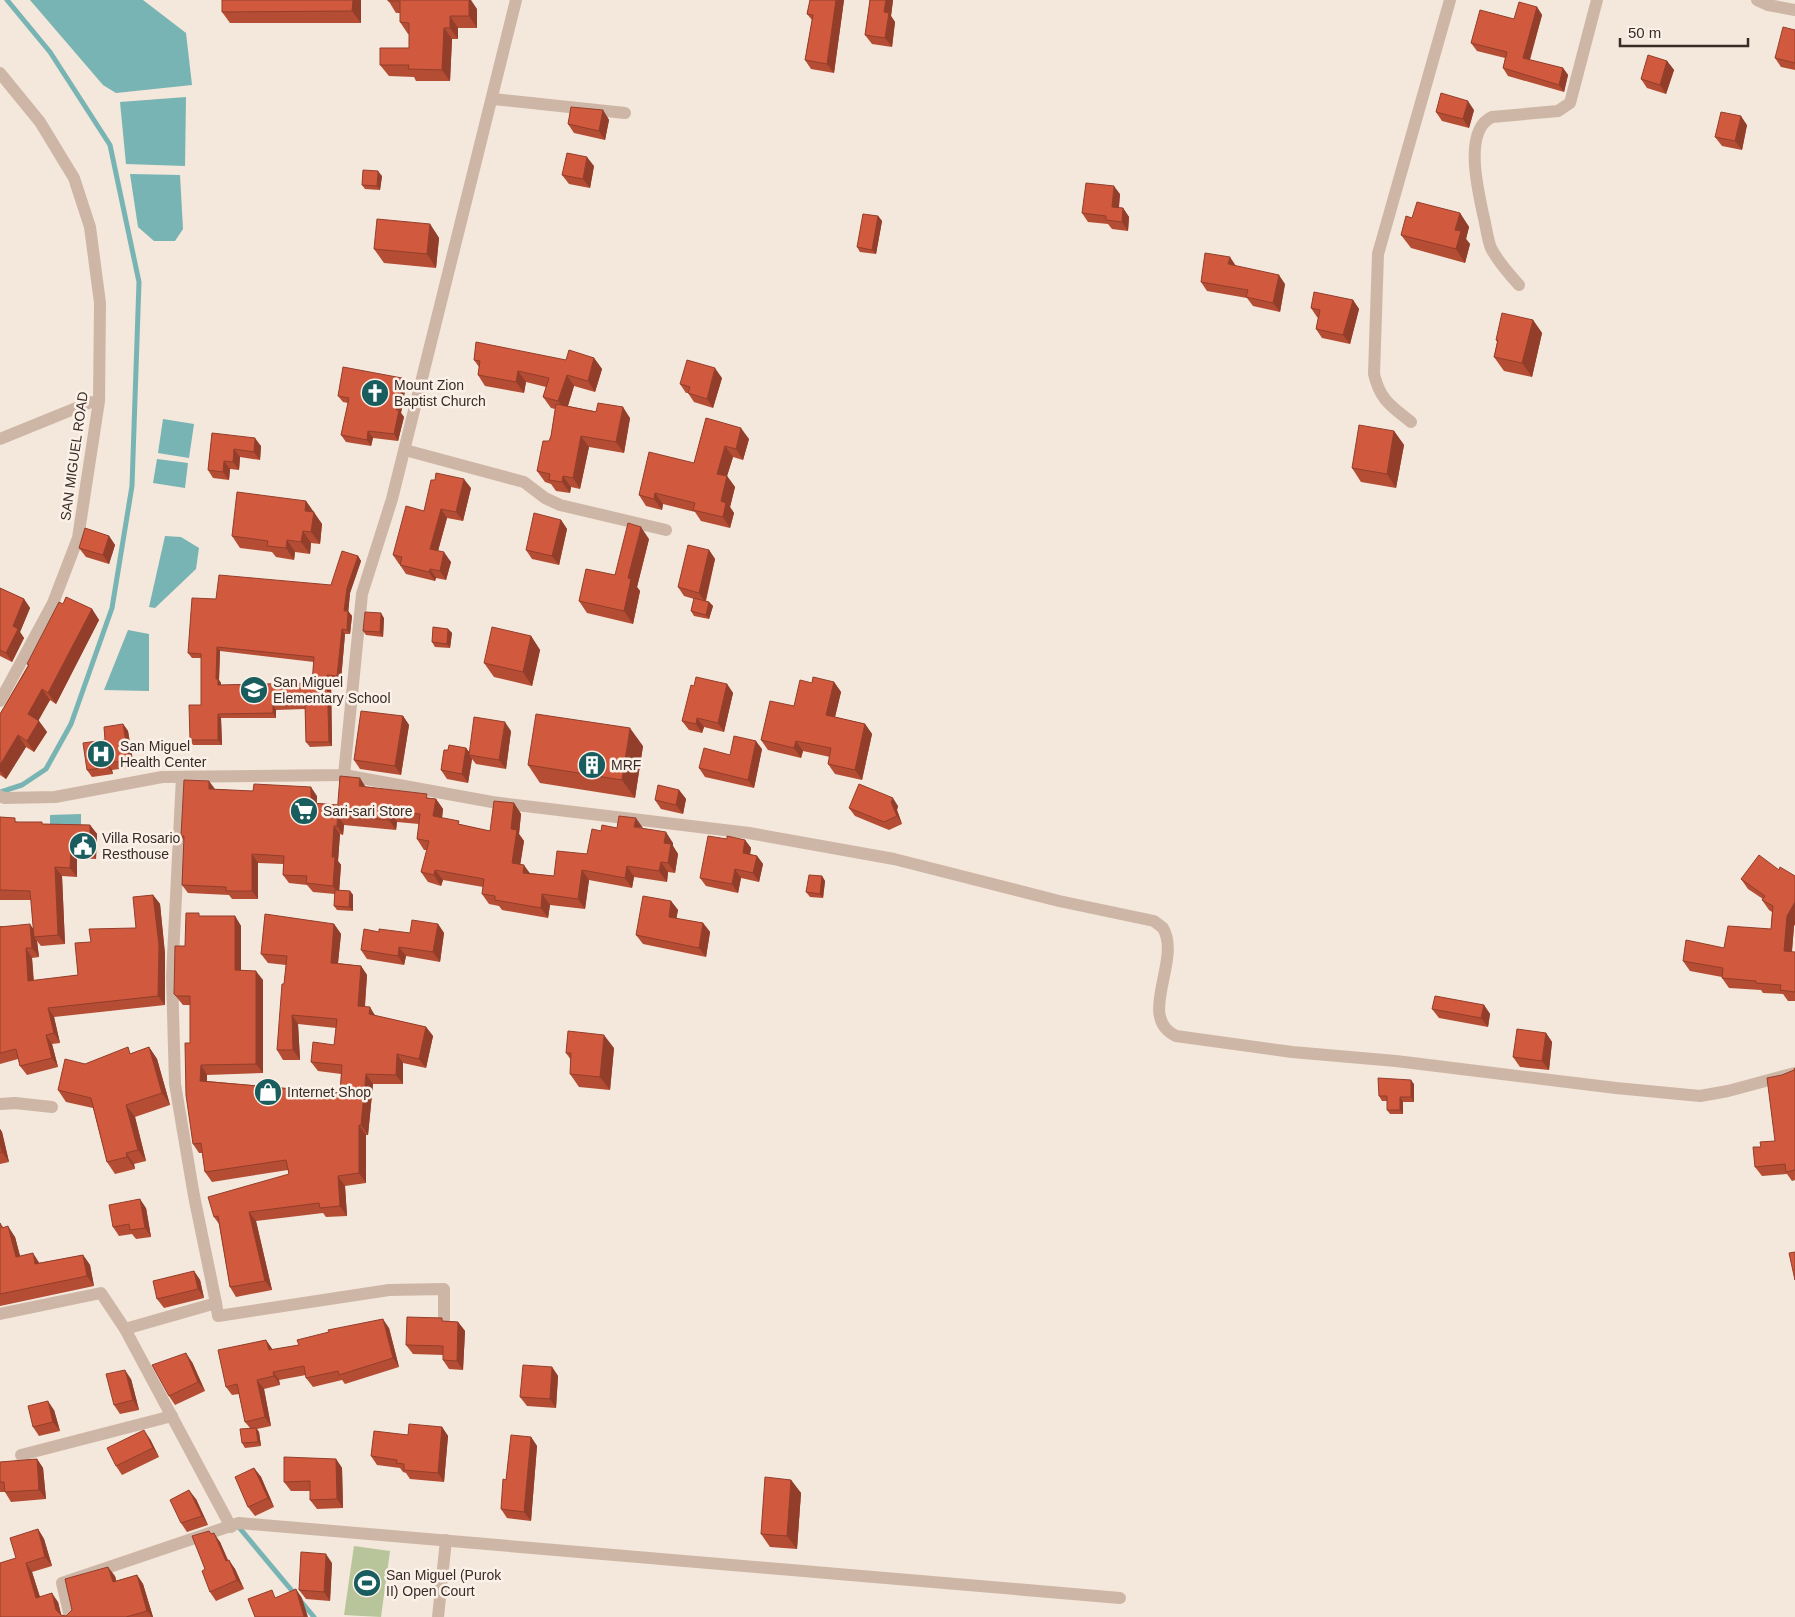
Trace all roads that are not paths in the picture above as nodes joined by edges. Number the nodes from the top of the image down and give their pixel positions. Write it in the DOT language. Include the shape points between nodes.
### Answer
graph roads {
  1 [pos="516,0"];
  2 [pos="1450,0"];
  3 [pos="1597,0"];
  4 [pos="1757,0"];
  5 [pos="1795,10"];
  6 [pos="0,73"];
  7 [pos="493,99"];
  8 [pos="625,113"];
  9 [pos="1519,285"];
  10 [pos="90,402"];
  11 [pos="1411,422"];
  12 [pos="0,439"];
  13 [pos="405,450"];
  14 [pos="666,530"];
  15 [pos="0,702"];
  16 [pos="344,774"];
  17 [pos="182,776"];
  18 [pos="2,797"];
  19 [pos="1795,1073"];
  20 [pos="0,1104"];
  21 [pos="52,1107"];
  22 [pos="216,1303"];
  23 [pos="0,1314"];
  24 [pos="444,1319"];
  25 [pos="125,1328"];
  26 [pos="172,1416"];
  27 [pos="21,1455"];
  28 [pos="231,1527"];
  29 [pos="446,1540"];
  30 [pos="1120,1598"];
  31 [pos="70,1617"];
  32 [pos="438,1617"];
  1 -- 7 [label="street"];
  2 -- 11 [label="street" via="1378,254 1374,374 1378,390 1386,402"];
  3 -- 9 [label="street" via="1570,103 1558,111 1492,117 1484,120 1480,128 1474,156 1489,240 1502,266"];
  4 -- 5 [label="street"];
  6 -- 15 [label="street, SAN MIGUEL ROAD" via="40,122 74,178 90,227 100,303 99,401 78,538 53,603"];
  7 -- 8 [label="street"];
  7 -- 13 [label="street"];
  10 -- 12 [label="street"];
  13 -- 14 [label="street" via="524,482 560,505"];
  13 -- 16 [label="street" via="362,594"];
  16 -- 17 [label="street"];
  16 -- 19 [label="street" via="492,802 750,833 894,859 1059,901 1154,921 1163,928 1170,948 1158,1015 1162,1025 1176,1036 1292,1052 1700,1096"];
  17 -- 18 [label="street" via="55,797"];
  17 -- 22 [label="street" via="172,976 175,1084"];
  20 -- 21 [label="street"];
  22 -- 24 [label="street" via="218,1316 389,1290 444,1289"];
  22 -- 25 [label="street"];
  23 -- 25 [label="street" via="101,1293"];
  25 -- 26 [label="street"];
  26 -- 27 [label="street"];
  26 -- 28 [label="street"];
  28 -- 29 [label="street" via="238,1523"];
  28 -- 31 [label="street" via="62,1583"];
  29 -- 30 [label="street"];
  29 -- 32 [label="street"];
}
